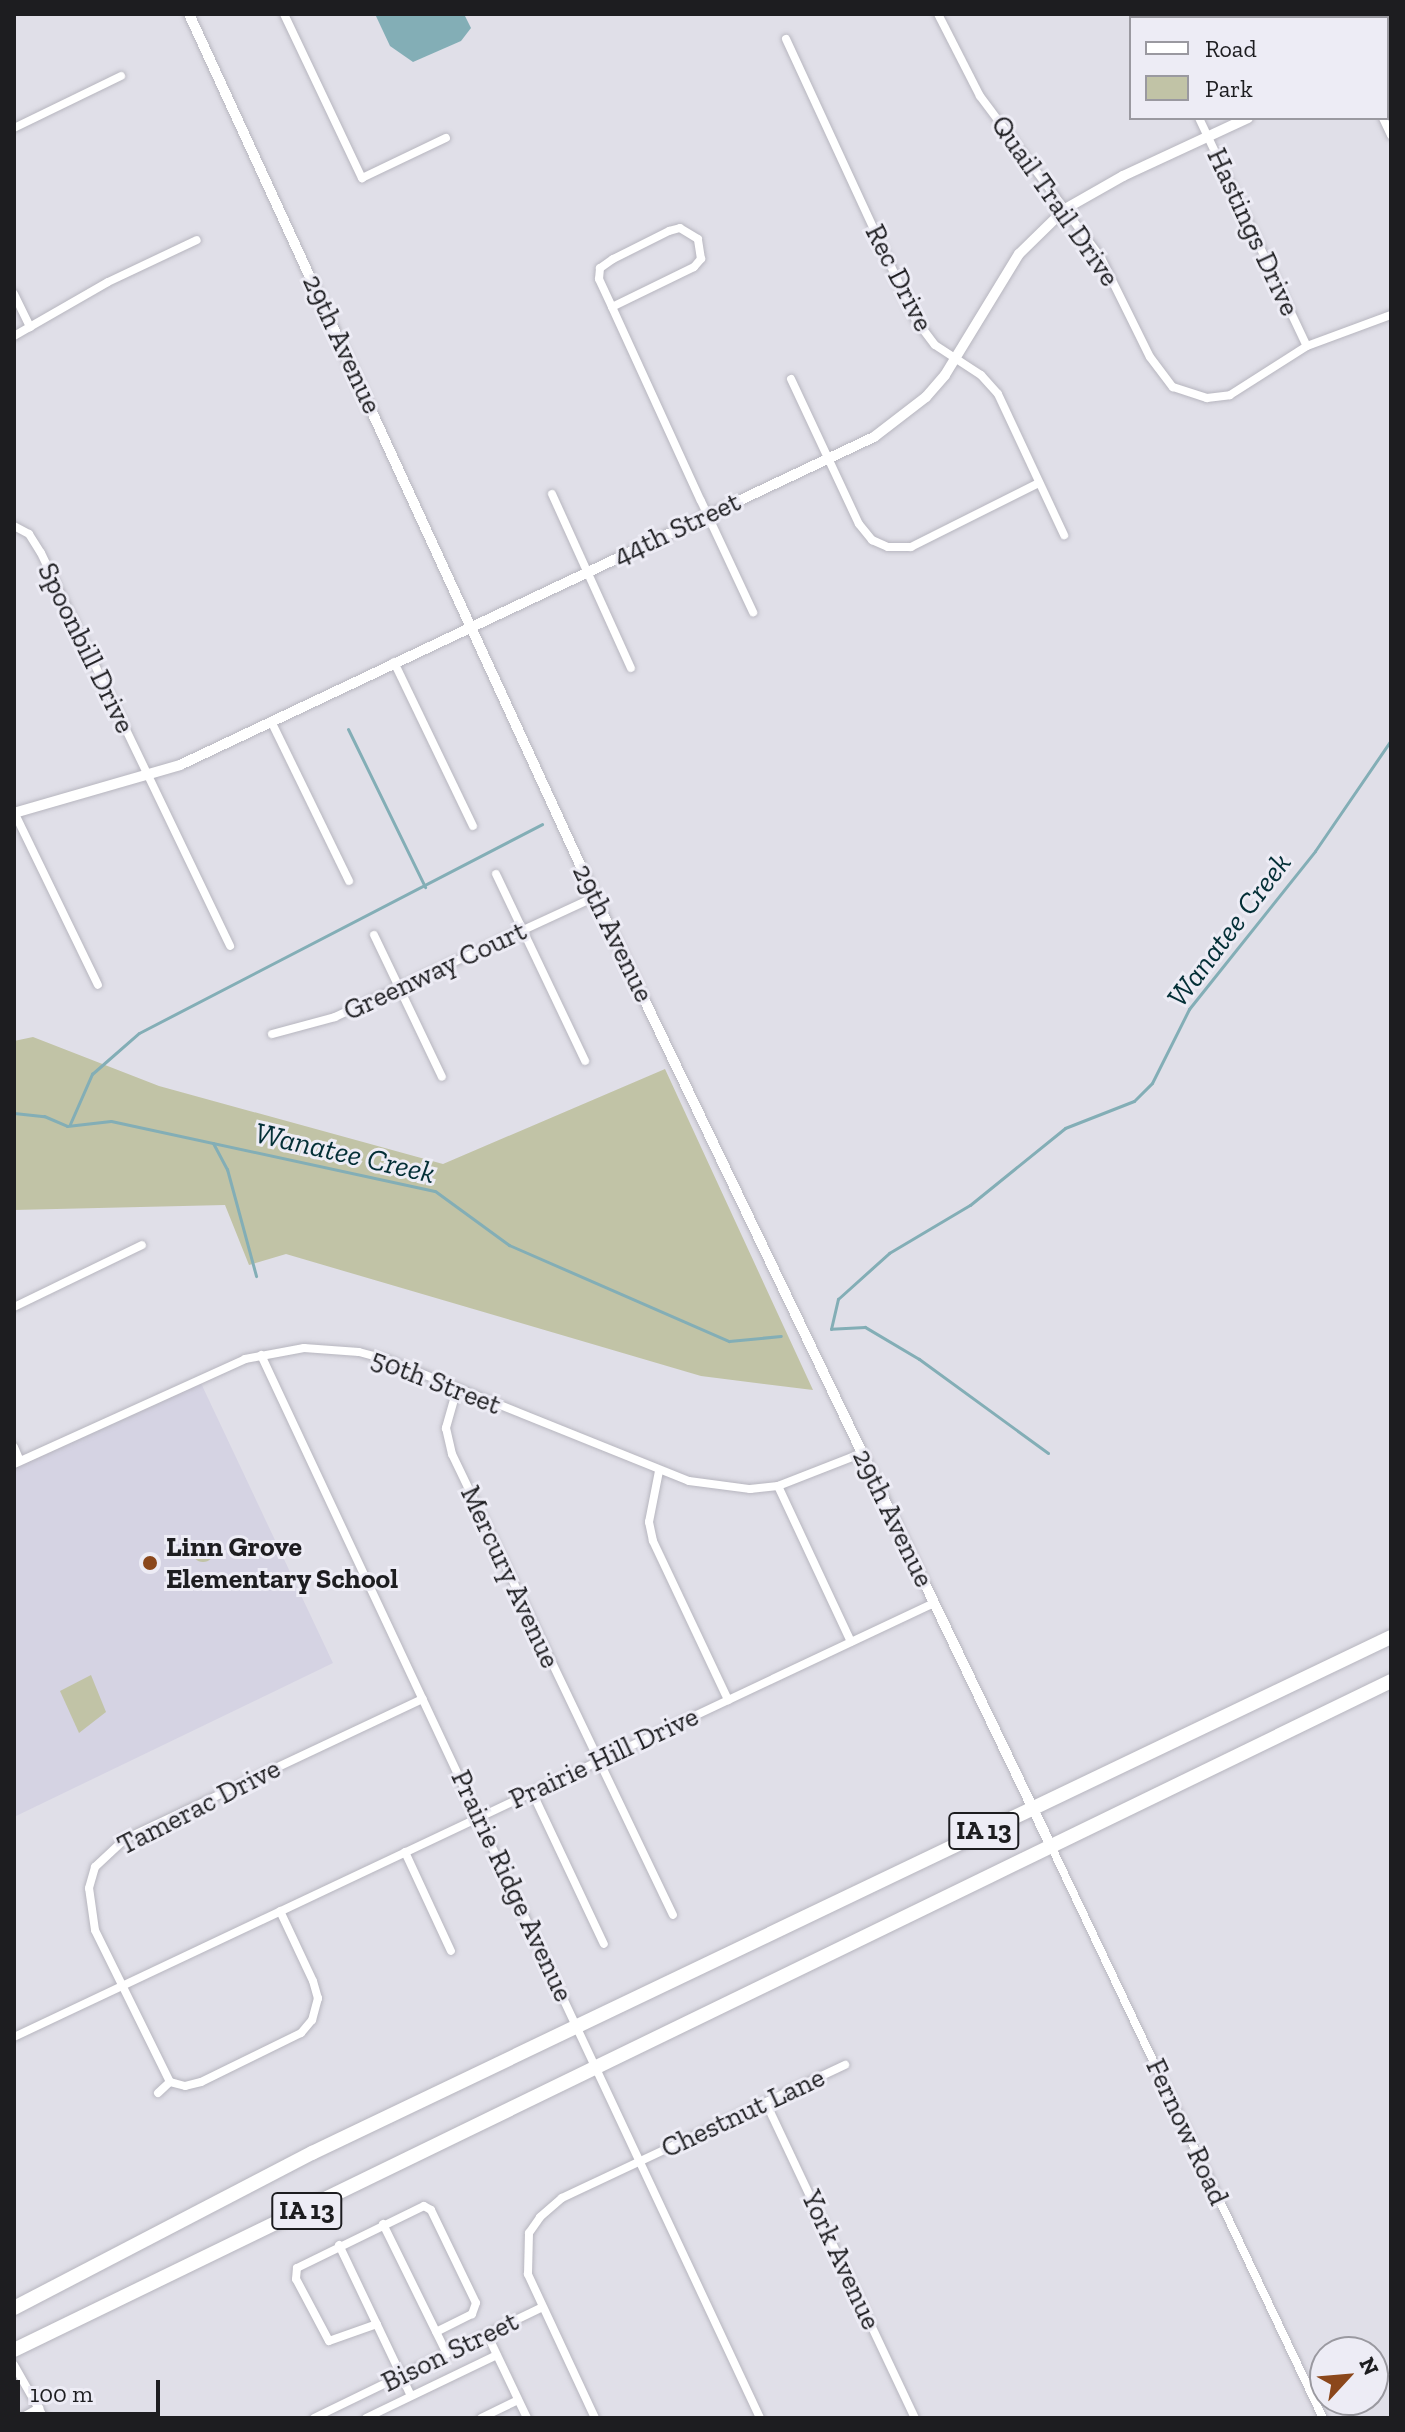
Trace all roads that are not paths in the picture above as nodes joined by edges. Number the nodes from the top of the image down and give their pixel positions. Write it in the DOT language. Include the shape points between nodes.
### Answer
graph roads {
  1 [pos="189,14"];
  2 [pos="284,14"];
  3 [pos="938,14"];
  4 [pos="786,39"];
  5 [pos="121,76"];
  6 [pos="1200,120"];
  7 [pos="1244,120"];
  8 [pos="14,128"];
  9 [pos="1208,137"];
  10 [pos="446,138"];
  11 [pos="1065,209"];
  12 [pos="197,240"];
  13 [pos="14,294"];
  14 [pos="612,307"];
  15 [pos="1391,315"];
  16 [pos="30,327"];
  17 [pos="14,336"];
  18 [pos="1307,346"];
  19 [pos="957,359"];
  20 [pos="791,379"];
  21 [pos="829,459"];
  22 [pos="1039,483"];
  23 [pos="552,494"];
  24 [pos="707,515"];
  25 [pos="14,526"];
  26 [pos="1064,535"];
  27 [pos="587,571"];
  28 [pos="753,612"];
  29 [pos="473,625"];
  30 [pos="394,662"];
  31 [pos="631,668"];
  32 [pos="271,721"];
  33 [pos="149,778"];
  34 [pos="14,813"];
  35 [pos="473,826"];
  36 [pos="496,874"];
  37 [pos="349,881"];
  38 [pos="595,897"];
  39 [pos="523,930"];
  40 [pos="374,935"];
  41 [pos="230,946"];
  42 [pos="98,985"];
  43 [pos="400,989"];
  44 [pos="272,1034"];
  45 [pos="585,1061"];
  46 [pos="442,1077"];
  47 [pos="142,1245"];
  48 [pos="14,1307"];
  49 [pos="261,1355"];
  50 [pos="457,1389"];
  51 [pos="14,1447"];
  52 [pos="862,1453"];
  53 [pos="17,1462"];
  54 [pos="659,1471"];
  55 [pos="778,1486"];
  56 [pos="934,1603"];
  57 [pos="1391,1637"];
  58 [pos="851,1642"];
  59 [pos="1391,1681"];
  60 [pos="423,1699"];
  61 [pos="728,1700"];
  62 [pos="597,1762"];
  63 [pos="532,1792"];
  64 [pos="1032,1808"];
  65 [pos="480,1817"];
  66 [pos="1051,1846"];
  67 [pos="405,1852"];
  68 [pos="280,1911"];
  69 [pos="673,1915"];
  70 [pos="604,1944"];
  71 [pos="451,1951"];
  72 [pos="122,1986"];
  73 [pos="578,2025"];
  74 [pos="14,2037"];
  75 [pos="845,2065"];
  76 [pos="598,2070"];
  77 [pos="170,2082"];
  78 [pos="158,2093"];
  79 [pos="766,2103"];
  80 [pos="640,2160"];
  81 [pos="383,2224"];
  82 [pos="339,2245"];
  83 [pos="543,2307"];
  84 [pos="14,2308"];
  85 [pos="377,2324"];
  86 [pos="436,2332"];
  87 [pos="487,2334"];
  88 [pos="14,2350"];
  89 [pos="447,2354"];
  90 [pos="497,2355"];
  91 [pos="14,2365"];
  92 [pos="402,2376"];
  93 [pos="411,2396"];
  94 [pos="518,2400"];
  95 [pos="39,2408"];
  96 [pos="21,2418"];
  97 [pos="44,2418"];
  98 [pos="314,2418"];
  99 [pos="366,2418"];
  100 [pos="481,2418"];
  101 [pos="527,2418"];
  102 [pos="595,2418"];
  103 [pos="760,2418"];
  104 [pos="915,2418"];
  105 [pos="1323,2418"];
  1 -- 29 [label="street, 29th Avenue"];
  2 -- 10 [label="street" via="362,178"];
  3 -- 11 [label="street, Quail Trail Drive" via="980,96"];
  4 -- 19 [label="street, Rec Drive" via="916,320 935,345"];
  5 -- 8 [label="street"];
  6 -- 9 [label="street, Hastings Drive"];
  7 -- 9 [label="street, 44th Street"];
  9 -- 11 [label="street, 44th Street"];
  9 -- 18 [label="street, Hastings Drive"];
  11 -- 18 [label="street, Quail Trail Drive" via="1101,258 1150,357 1173,387 1207,398 1230,395"];
  11 -- 19 [label="street, 44th Street" via="1019,254"];
  12 -- 16 [label="street"];
  13 -- 16 [label="street"];
  14 -- 14 [label="street" via="694,267 701,259 698,239 690,231 669,231 600,268 599,279"];
  14 -- 24 [label="street"];
  15 -- 18 [label="street, Quail Trail Drive"];
  16 -- 17 [label="street"];
  19 -- 21 [label="street, 44th Street" via="903,417"];
  19 -- 22 [label="street, Rec Drive" via="998,394"];
  20 -- 21 [label="street"];
  21 -- 22 [label="street" via="859,524 872,540 888,547 911,547"];
  21 -- 24 [label="street, 44th Street"];
  22 -- 26 [label="street, Rec Drive"];
  23 -- 27 [label="street"];
  24 -- 27 [label="street, 44th Street"];
  24 -- 28 [label="street"];
  25 -- 33 [label="street, Spoonbill Drive" via="29,534 41,553"];
  27 -- 29 [label="street, 44th Street"];
  27 -- 31 [label="street"];
  29 -- 30 [label="street, 44th Street"];
  29 -- 38 [label="street, 29th Avenue"];
  30 -- 32 [label="street, 44th Street"];
  30 -- 35 [label="street"];
  32 -- 33 [label="street, 44th Street"];
  32 -- 37 [label="street"];
  33 -- 34 [label="street, 44th Street"];
  33 -- 41 [label="street, Spoonbill Drive"];
  34 -- 42 [label="street"];
  36 -- 39 [label="street"];
  38 -- 39 [label="street, Greenway Court"];
  38 -- 52 [label="street, 29th Avenue"];
  39 -- 43 [label="street, Greenway Court"];
  39 -- 45 [label="street"];
  40 -- 43 [label="street"];
  43 -- 44 [label="street, Greenway Court" via="335,1017"];
  43 -- 46 [label="street"];
  47 -- 48 [label="street"];
  49 -- 50 [label="street, 50th Street" via="304,1348 359,1352"];
  49 -- 53 [label="street, 50th Street"];
  49 -- 60 [label="street, Prairie Ridge Avenue"];
  50 -- 54 [label="street, 50th Street"];
  50 -- 62 [label="street, Mercury Avenue" via="446,1428 452,1454"];
  51 -- 53 [label="street"];
  52 -- 55 [label="street, 50th Street"];
  52 -- 56 [label="street, 29th Avenue"];
  54 -- 55 [label="street, 50th Street" via="719,1486"];
  54 -- 61 [label="street" via="649,1522 653,1541"];
  55 -- 58 [label="street"];
  56 -- 58 [label="street, Prairie Hill Drive"];
  56 -- 64 [label="street, 29th Avenue"];
  57 -- 64 [label="highway, IA 13"];
  58 -- 61 [label="street, Prairie Hill Drive"];
  59 -- 66 [label="highway, IA 13"];
  60 -- 65 [label="street, Prairie Ridge Avenue"];
  60 -- 72 [label="street, Tamerac Drive" via="108,1852 95,1867 89,1911"];
  61 -- 62 [label="street, Prairie Hill Drive"];
  62 -- 63 [label="street, Prairie Hill Drive"];
  62 -- 69 [label="street, Mercury Avenue"];
  63 -- 65 [label="street, Prairie Hill Drive"];
  63 -- 70 [label="street"];
  64 -- 66 [label="street, 29th Avenue"];
  64 -- 73 [label="highway, IA 13"];
  65 -- 67 [label="street, Prairie Hill Drive"];
  65 -- 73 [label="street, Prairie Ridge Avenue"];
  66 -- 76 [label="highway, IA 13"];
  66 -- 105 [label="street, Fernow Road"];
  67 -- 68 [label="street, Prairie Hill Drive"];
  67 -- 71 [label="street"];
  68 -- 72 [label="street, Prairie Hill Drive"];
  68 -- 77 [label="street" via="318,1998 312,2020 301,2033 201,2082"];
  72 -- 74 [label="street, Prairie Hill Drive"];
  72 -- 77 [label="street, Tamerac Drive"];
  73 -- 76 [label="street, Prairie Ridge Avenue"];
  73 -- 84 [label="highway, IA 13" via="312,2153"];
  75 -- 79 [label="street, Chestnut Lane"];
  76 -- 80 [label="street, Prairie Ridge Avenue"];
  76 -- 88 [label="highway, IA 13"];
  77 -- 78 [label="street"];
  79 -- 80 [label="street, Chestnut Lane"];
  79 -- 104 [label="street, York Avenue"];
  80 -- 83 [label="street, Chestnut Lane" via="562,2198 540,2217 526,2253 528,2274"];
  80 -- 103 [label="street, Prairie Ridge Avenue"];
  81 -- 82 [label="street"];
  81 -- 86 [label="street"];
  81 -- 86 [label="street" via="418,2206 431,2210 476,2303 472,2314"];
  82 -- 85 [label="street"];
  82 -- 85 [label="street" via="304,2261 296,2279 329,2341"];
  83 -- 87 [label="street, Bison Street"];
  83 -- 102 [label="street, Chestnut Lane"];
  85 -- 92 [label="street"];
  86 -- 89 [label="street"];
  87 -- 89 [label="street, Bison Street"];
  87 -- 90 [label="street"];
  89 -- 92 [label="street, Bison Street"];
  90 -- 93 [label="street"];
  90 -- 94 [label="street"];
  91 -- 95 [label="street"];
  92 -- 93 [label="street"];
  92 -- 98 [label="street, Bison Street"];
  93 -- 99 [label="street"];
  94 -- 100 [label="street"];
  94 -- 101 [label="street"];
  95 -- 96 [label="street"];
  95 -- 97 [label="street"];
}
